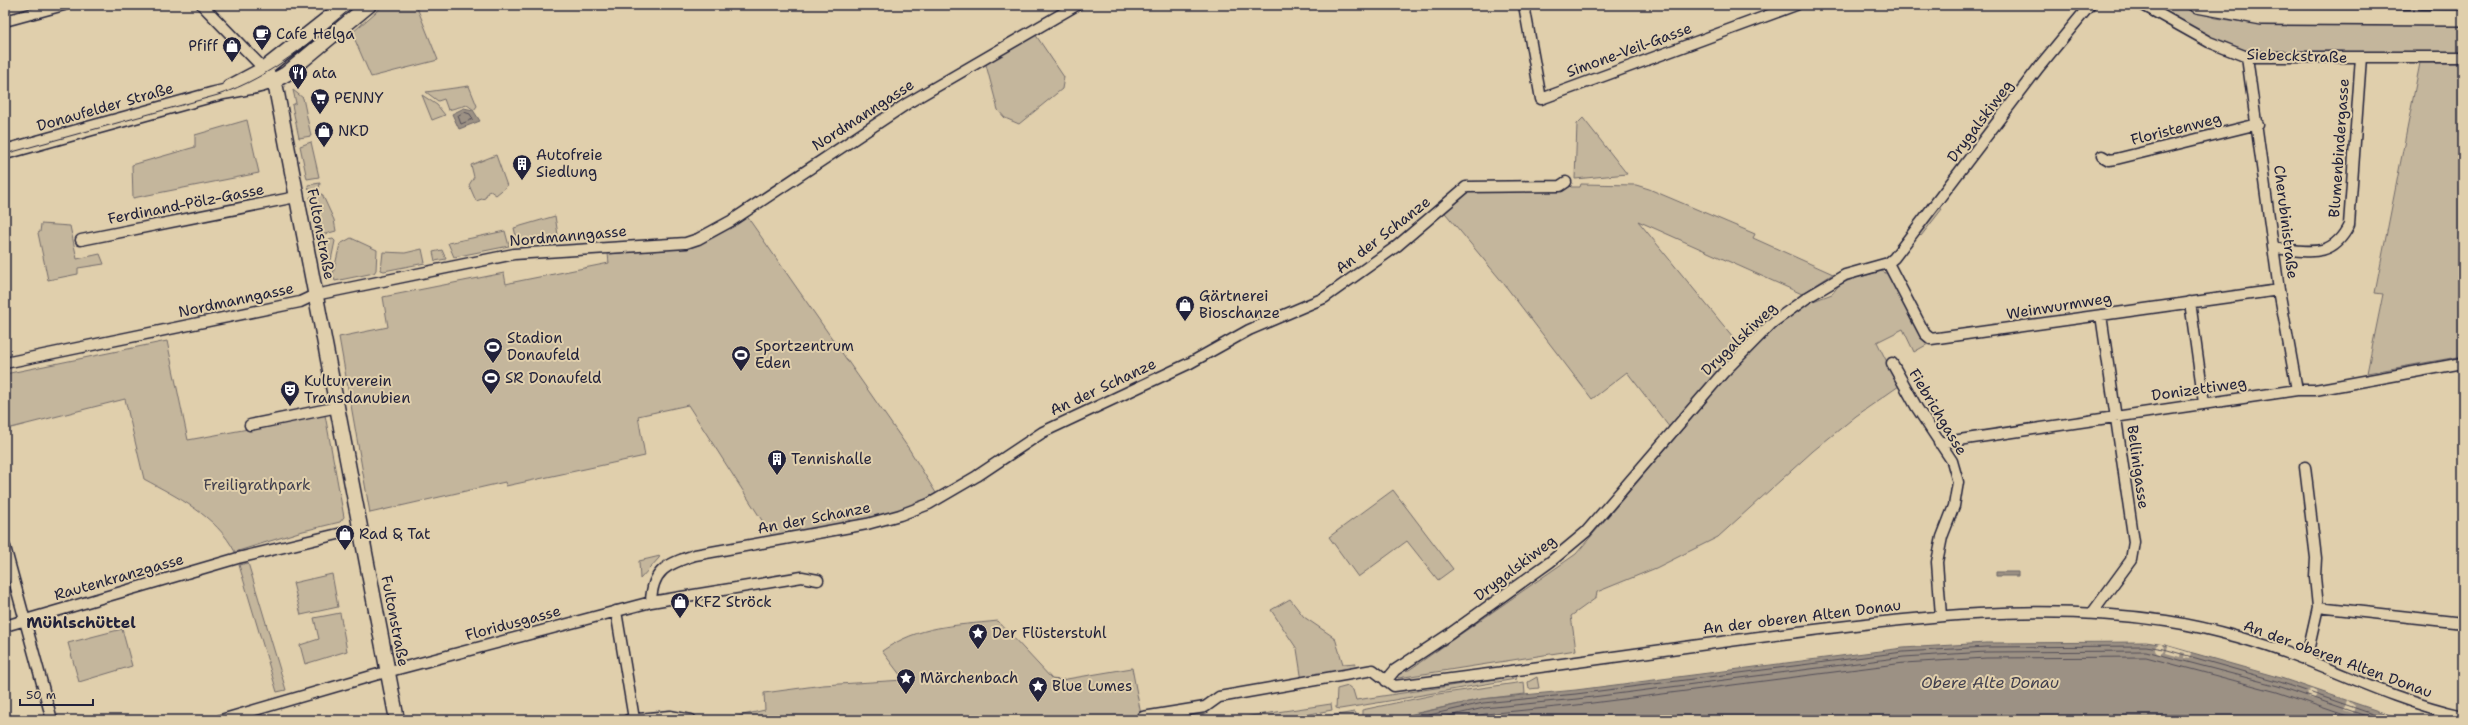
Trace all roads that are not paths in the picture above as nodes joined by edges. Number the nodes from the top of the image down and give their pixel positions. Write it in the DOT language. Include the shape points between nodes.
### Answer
graph roads {
  1 [pos="64,5"];
  2 [pos="202,5"];
  3 [pos="345,5"];
  4 [pos="369,5"];
  5 [pos="1077,5"];
  6 [pos="1524,5"];
  7 [pos="1796,5"];
  8 [pos="2090,5"];
  9 [pos="2143,5"];
  10 [pos="2197,5"];
  11 [pos="2225,5"];
  12 [pos="2463,12"];
  13 [pos="2463,18"];
  14 [pos="5,21"];
  15 [pos="2248,57"];
  16 [pos="2361,57"];
  17 [pos="2463,57"];
  18 [pos="264,69"];
  19 [pos="273,82"];
  20 [pos="215,94"];
  21 [pos="2258,124"];
  22 [pos="5,152"];
  23 [pos="2102,156"];
  24 [pos="1566,182"];
  25 [pos="296,197"];
  26 [pos="81,240"];
  27 [pos="2274,248"];
  28 [pos="1888,263"];
  29 [pos="2279,290"];
  30 [pos="315,295"];
  31 [pos="2190,302"];
  32 [pos="2101,315"];
  33 [pos="5,363"];
  34 [pos="1892,363"];
  35 [pos="2463,363"];
  36 [pos="2297,390"];
  37 [pos="2204,403"];
  38 [pos="338,407"];
  39 [pos="2116,416"];
  40 [pos="250,425"];
  41 [pos="1939,443"];
  42 [pos="2305,467"];
  43 [pos="359,529"];
  44 [pos="5,547"];
  45 [pos="818,580"];
  46 [pos="651,602"];
  47 [pos="2318,607"];
  48 [pos="616,610"];
  49 [pos="2093,612"];
  50 [pos="1940,616"];
  51 [pos="25,620"];
  52 [pos="2463,623"];
  53 [pos="5,626"];
  54 [pos="2306,660"];
  55 [pos="388,673"];
  56 [pos="1386,680"];
  57 [pos="2463,716"];
  58 [pos="1143,717"];
  59 [pos="631,719"];
  60 [pos="52,720"];
  61 [pos="221,720"];
  62 [pos="397,720"];
  63 [pos="691,720"];
  1 -- 14 [label="street"];
  2 -- 18 [label="street"];
  3 -- 18 [label="street, Donaufelder Straße"];
  4 -- 19 [label="street, Donaufelder Straße"];
  5 -- 30 [label="street, Nordmanngasse" via="908,103 731,221 698,239 686,243 514,254"];
  6 -- 7 [label="street, Simone-Veil-Gasse" via="1541,99"];
  8 -- 28 [label="street, Drygalskiweg" via="2038,68 1918,228"];
  9 -- 15 [label="street, Siebeckstraße" via="2209,42"];
  10 -- 13 [label="main road" via="2262,17"];
  11 -- 12 [label="main road" via="2262,10"];
  15 -- 16 [label="street, Siebeckstraße"];
  15 -- 21 [label="street, Cherubinistraße"];
  16 -- 17 [label="street, Siebeckstraße"];
  16 -- 27 [label="street, Blumenbindergasse" via="2350,225 2343,238 2333,247 2320,252"];
  18 -- 19 [label="street, Fultonstraße"];
  18 -- 20 [label="street, Donaufelder Straße"];
  19 -- 20 [label="street, Donaufelder Straße" via="260,87"];
  19 -- 25 [label="street, Fultonstraße"];
  20 -- 22 [label="street, Donaufelder Straße"];
  21 -- 23 [label="street, Floristenweg" via="2116,159 2109,160"];
  21 -- 27 [label="street, Cherubinistraße"];
  24 -- 46 [label="street, An der Schanze" via="1560,186 1466,187 1397,246 1324,298 1249,330 1190,363 1043,432 929,504 867,524 672,562 657,574 651,588"];
  25 -- 26 [label="street, Ferdinand-Pölz-Gasse"];
  25 -- 30 [label="street, Fultonstraße"];
  27 -- 29 [label="street, Cherubinistraße"];
  28 -- 32 [label="street, Weinwurmweg" via="1925,334 1931,339"];
  28 -- 56 [label="street, Drygalskiweg" via="1845,275 1772,323 1733,362 1586,532 1550,562 1395,670"];
  29 -- 31 [label="street, Weinwurmweg"];
  29 -- 36 [label="street, Cherubinistraße"];
  30 -- 33 [label="street, Nordmanngasse" via="300,302"];
  30 -- 38 [label="street, Fultonstraße"];
  31 -- 32 [label="street, Weinwurmweg"];
  31 -- 37 [label="street"];
  32 -- 39 [label="street, Bellinigasse"];
  34 -- 41 [label="street, Fiebrichgasse"];
  35 -- 36 [label="street, Donizettiweg" via="2315,390"];
  36 -- 37 [label="street, Donizettiweg"];
  37 -- 39 [label="street, Donizettiweg"];
  38 -- 40 [label="street"];
  38 -- 43 [label="street, Fultonstraße"];
  39 -- 41 [label="street, Donizettiweg"];
  39 -- 49 [label="street, Bellinigasse" via="2134,542 2131,560"];
  41 -- 50 [label="street, Fiebrichgasse" via="1952,462 1958,482 1954,506 1942,537 1937,562"];
  42 -- 47 [label="street" via="2316,558"];
  43 -- 51 [label="street, Rautenkranzgasse" via="242,557"];
  43 -- 55 [label="street, Fultonstraße"];
  44 -- 51 [label="street"];
  45 -- 46 [label="street, Floridusgasse" via="802,577"];
  46 -- 48 [label="street, Floridusgasse"];
  47 -- 52 [label="street"];
  47 -- 54 [label="street"];
  48 -- 55 [label="street, Floridusgasse"];
  48 -- 59 [label="street"];
  49 -- 50 [label="street, An der oberen Alten Donau"];
  49 -- 54 [label="street, An der oberen Alten Donau" via="2168,621 2205,629"];
  50 -- 56 [label="street, An der oberen Alten Donau" via="1681,647 1394,686"];
  51 -- 53 [label="street, Rautenkranzgasse"];
  51 -- 60 [label="street"];
  54 -- 57 [label="street, An der oberen Alten Donau" via="2399,698"];
  55 -- 61 [label="street, Floridusgasse"];
  55 -- 62 [label="street, Fultonstraße"];
  56 -- 58 [label="street, An der oberen Alten Donau" via="1373,670 1219,697 1205,707"];
  59 -- 63 [label="street" via="670,716"];
}
